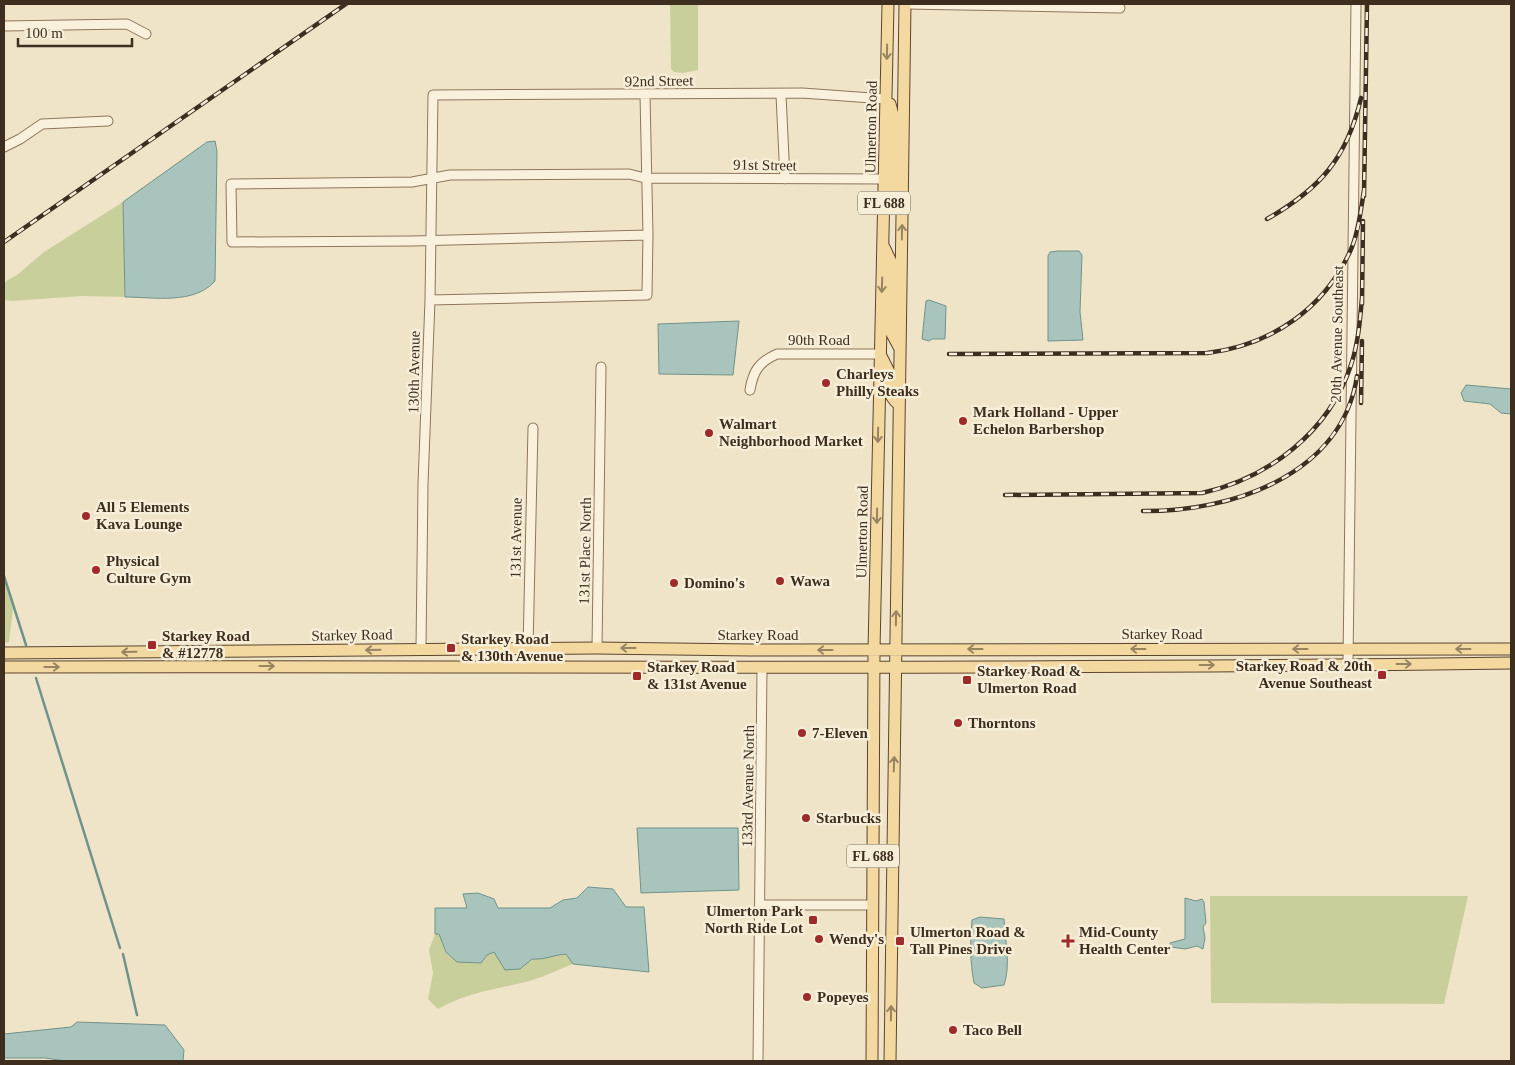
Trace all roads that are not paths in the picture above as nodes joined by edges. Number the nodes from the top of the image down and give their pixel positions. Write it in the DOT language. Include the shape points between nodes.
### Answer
graph roads {
  1 [pos="888,4"];
  2 [pos="905,4"];
  3 [pos="1356,4"];
  4 [pos="1120,8"];
  5 [pos="4,26"];
  6 [pos="146,34"];
  7 [pos="433,95"];
  8 [pos="645,95"];
  9 [pos="781,95"];
  10 [pos="886,99"];
  11 [pos="108,121"];
  12 [pos="4,147"];
  13 [pos="645,178"];
  14 [pos="785,179"];
  15 [pos="885,179"];
  16 [pos="431,180"];
  17 [pos="902,209"];
  18 [pos="648,235"];
  19 [pos="430,240"];
  20 [pos="883,244"];
  21 [pos="430,300"];
  22 [pos="900,351"];
  23 [pos="880,354"];
  24 [pos="601,367"];
  25 [pos="750,390"];
  26 [pos="899,405"];
  27 [pos="533,428"];
  28 [pos="597,648"];
  29 [pos="421,649"];
  30 [pos="528,649"];
  31 [pos="665,649"];
  32 [pos="1348,649"];
  33 [pos="1511,649"];
  34 [pos="874,650"];
  35 [pos="896,650"];
  36 [pos="4,653"];
  37 [pos="1511,663"];
  38 [pos="1348,664"];
  39 [pos="356,666"];
  40 [pos="438,666"];
  41 [pos="895,666"];
  42 [pos="4,667"];
  43 [pos="640,667"];
  44 [pos="762,667"];
  45 [pos="874,667"];
  46 [pos="761,905"];
  47 [pos="873,905"];
  48 [pos="758,1061"];
  49 [pos="872,1061"];
  50 [pos="890,1061"];
  1 -- 10 [label="main road, Ulmerton Road / FL 688, one-way"];
  2 -- 4 [label="street"];
  2 -- 17 [label="main road, FL 688"];
  3 -- 32 [label="street, 20th Avenue Southeast"];
  5 -- 6 [label="street" via="126,24"];
  7 -- 8 [label="street, 92nd Street"];
  7 -- 16 [label="street, 130th Avenue"];
  8 -- 9 [label="street, 92nd Street"];
  8 -- 13 [label="street"];
  9 -- 10 [label="street, 92nd Street" via="802,93"];
  9 -- 14 [label="street"];
  10 -- 15 [label="main road, Ulmerton Road / FL 688"];
  10 -- 17 [label="main road" via="894,119 892,193"];
  11 -- 12 [label="street" via="42,124"];
  13 -- 14 [label="street, 91st Street"];
  13 -- 16 [label="street, 91st Street" via="629,174 450,175"];
  13 -- 18 [label="street"];
  14 -- 15 [label="street, 91st Street"];
  15 -- 20 [label="main road, Ulmerton Road / FL 688"];
  16 -- 19 [label="street, 130th Avenue"];
  16 -- 19 [label="street, 91st Street" via="231,184 232,242"];
  22 -- 17 [label="main road, FL 688, one-way"];
  18 -- 19 [label="street"];
  18 -- 21 [label="street" via="647,295"];
  19 -- 21 [label="street, 130th Avenue"];
  20 -- 22 [label="main road" via="891,262 891,332"];
  20 -- 23 [label="main road, Ulmerton Road / FL 688, one-way"];
  21 -- 29 [label="street, 130th Avenue"];
  22 -- 26 [label="main road, FL 688"];
  23 -- 25 [label="street, 90th Road" via="777,354 756,368"];
  23 -- 26 [label="main road" via="890,374 892,397"];
  23 -- 34 [label="main road, Ulmerton Road / FL 688, one-way"];
  24 -- 28 [label="street, 131st Place North"];
  35 -- 26 [label="main road, FL 688, one-way"];
  27 -- 30 [label="street, 131st Avenue"];
  28 -- 30 [label="main road, Starkey Road"];
  31 -- 28 [label="main road, Starkey Road, one-way"];
  29 -- 30 [label="main road, Starkey Road"];
  29 -- 36 [label="main road, Starkey Road, one-way"];
  29 -- 39 [label="main road" via="403,661 362,661"];
  29 -- 40 [label="main road"];
  34 -- 31 [label="main road, Starkey Road, one-way"];
  31 -- 43 [label="main road"];
  33 -- 32 [label="main road, Starkey Road, one-way"];
  32 -- 35 [label="main road, Starkey Road, one-way"];
  32 -- 38 [label="street, 20th Avenue Southeast"];
  34 -- 35 [label="main road, Starkey Road"];
  34 -- 45 [label="main road, Ulmerton Road / FL 688"];
  35 -- 41 [label="main road, FL 688"];
  38 -- 37 [label="main road, Starkey Road, one-way"];
  41 -- 38 [label="main road, Starkey Road, one-way"];
  39 -- 40 [label="main road, Starkey Road"];
  42 -- 39 [label="main road, Starkey Road, one-way"];
  40 -- 43 [label="main road, Starkey Road"];
  41 -- 45 [label="main road, Starkey Road"];
  50 -- 41 [label="main road, FL 688, one-way"];
  43 -- 44 [label="main road, Starkey Road"];
  44 -- 45 [label="main road, Starkey Road"];
  44 -- 46 [label="street, 133rd Avenue North"];
  45 -- 47 [label="main road, Ulmerton Road / FL 688"];
  46 -- 47 [label="street"];
  46 -- 48 [label="street, 133rd Avenue North"];
  47 -- 49 [label="main road, Ulmerton Road / FL 688"];
}
